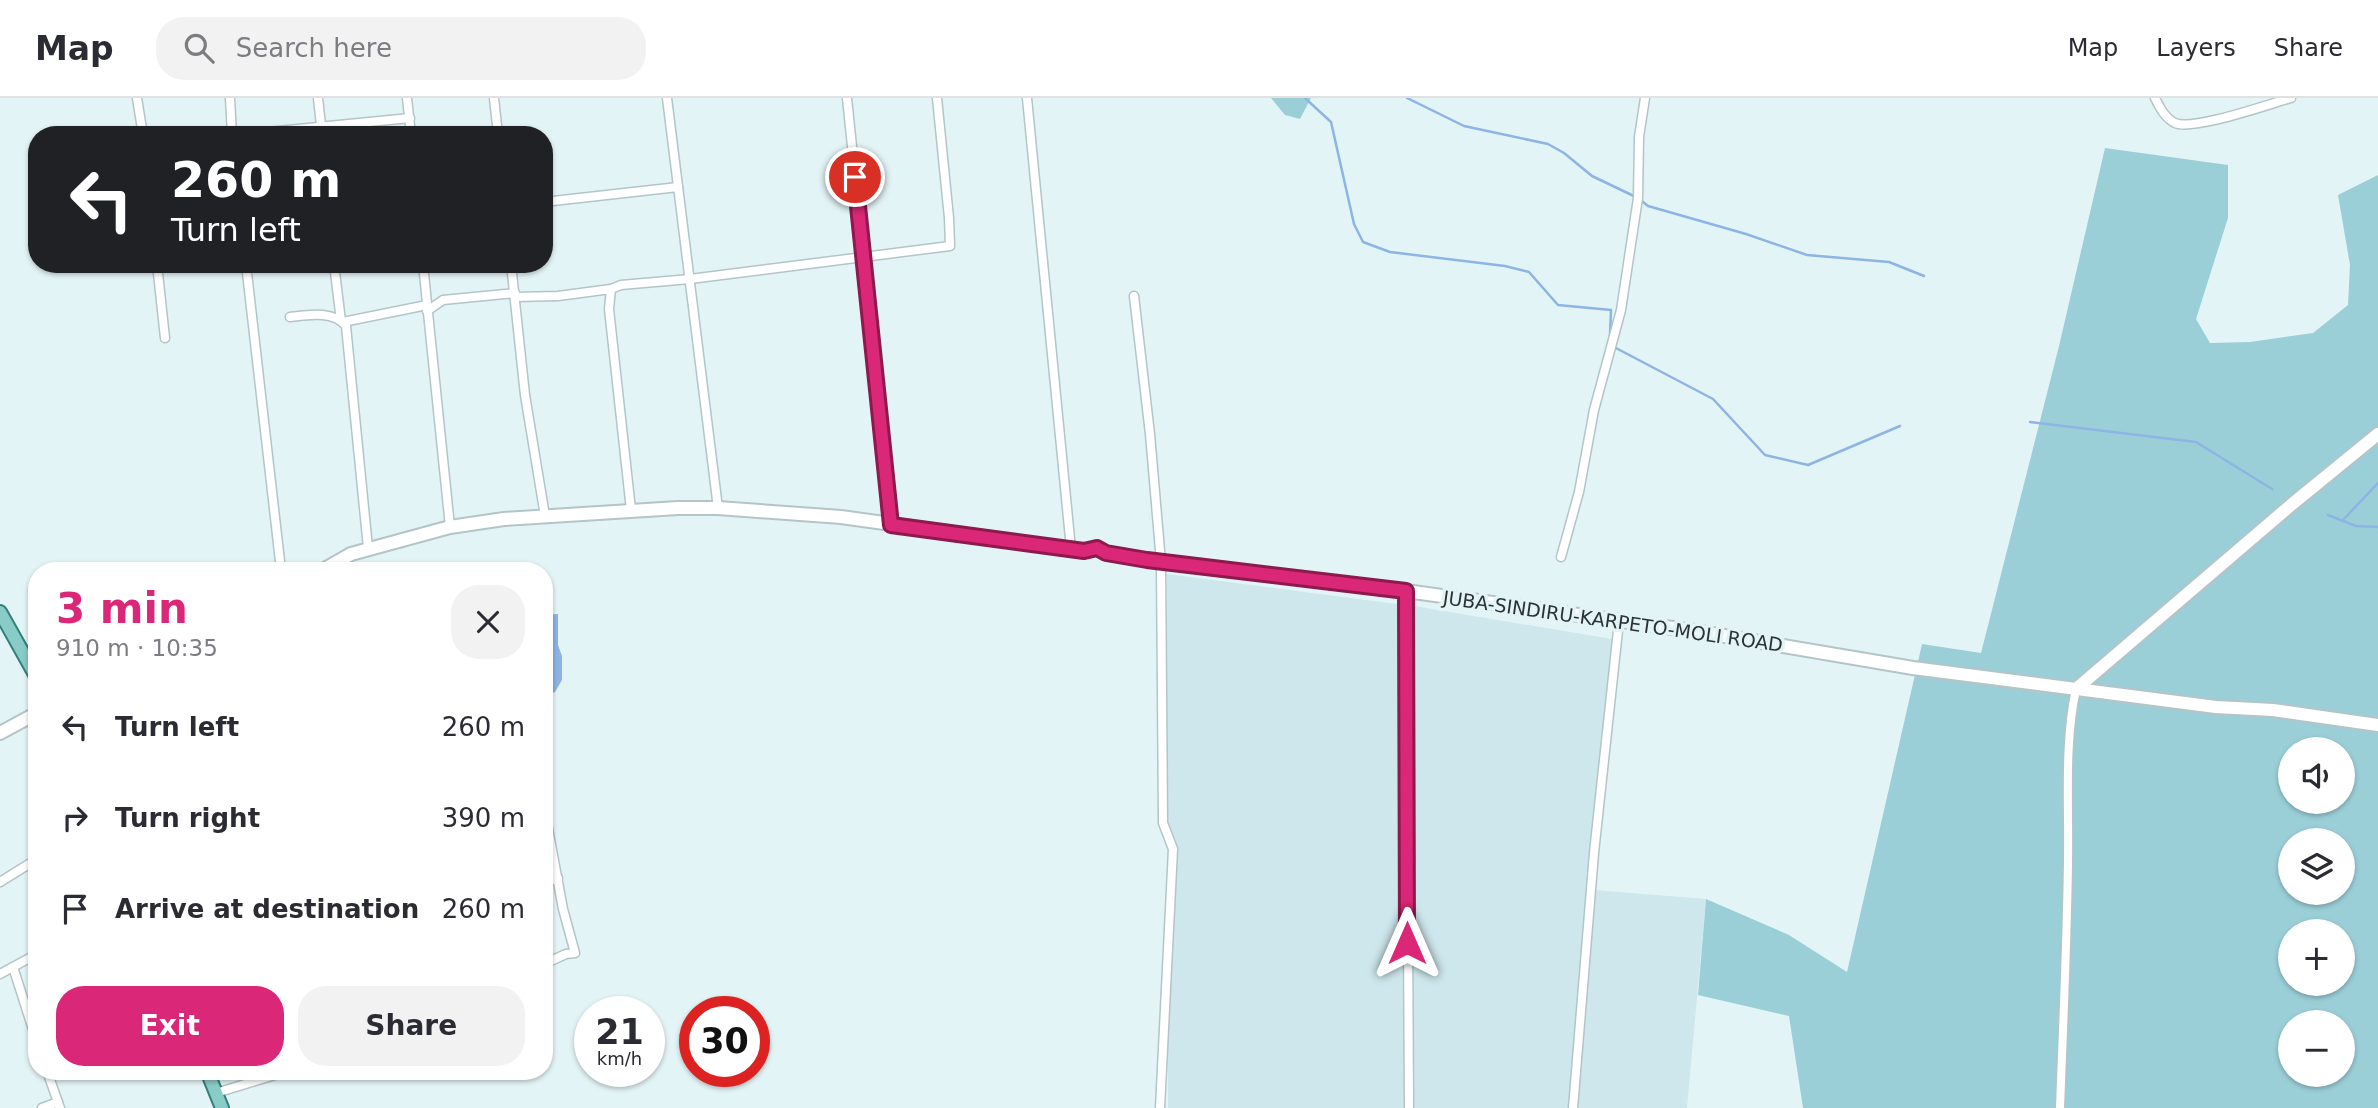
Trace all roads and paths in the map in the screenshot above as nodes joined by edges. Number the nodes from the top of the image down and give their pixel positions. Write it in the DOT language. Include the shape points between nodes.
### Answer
graph roads {
  1 [pos="137,98"];
  2 [pos="230,98"];
  3 [pos="318,98"];
  4 [pos="407,98"];
  5 [pos="494,98"];
  6 [pos="667,98"];
  7 [pos="847,98"];
  8 [pos="937,98"];
  9 [pos="1027,98"];
  10 [pos="1645,98"];
  11 [pos="2155,98"];
  12 [pos="2291,98"];
  13 [pos="410,118"];
  14 [pos="142,126"];
  15 [pos="233,126"];
  16 [pos="321,126"];
  17 [pos="355,126"];
  18 [pos="410,126"];
  19 [pos="497,126"];
  20 [pos="678,187"];
  21 [pos="553,201"];
  22 [pos="865,256"];
  23 [pos="158,273"];
  24 [pos="247,273"];
  25 [pos="335,273"];
  26 [pos="424,273"];
  27 [pos="513,273"];
  28 [pos="690,279"];
  29 [pos="611,289"];
  30 [pos="515,295"];
  31 [pos="1134,296"];
  32 [pos="427,308"];
  33 [pos="290,317"];
  34 [pos="342,321"];
  35 [pos="165,338"];
  36 [pos="2378,434"];
  37 [pos="718,508"];
  38 [pos="631,510"];
  39 [pos="545,516"];
  40 [pos="891,525"];
  41 [pos="450,527"];
  42 [pos="368,548"];
  43 [pos="1071,550"];
  44 [pos="1561,557"];
  45 [pos="280,562"];
  46 [pos="337,562"];
  47 [pos="1161,562"];
  48 [pos="1406,591"];
  49 [pos="0,612"];
  50 [pos="1619,621"];
  51 [pos="28,662"];
  52 [pos="2076,689"];
  53 [pos="28,718"];
  54 [pos="2378,725"];
  55 [pos="0,733"];
  56 [pos="553,853"];
  57 [pos="28,865"];
  58 [pos="558,878"];
  59 [pos="553,880"];
  60 [pos="0,882"];
  61 [pos="28,959"];
  62 [pos="553,960"];
  63 [pos="13,967"];
  64 [pos="0,974"];
  65 [pos="28,1014"];
  66 [pos="50,1080"];
  67 [pos="211,1080"];
  68 [pos="259,1080"];
  69 [pos="216,1093"];
  70 [pos="59,1105"];
  71 [pos="42,1108"];
  72 [pos="222,1108"];
  73 [pos="1160,1108"];
  74 [pos="1409,1108"];
  75 [pos="1573,1108"];
  76 [pos="2060,1108"];
  1 -- 14 [label="street"];
  2 -- 15 [label="street"];
  3 -- 16 [label="street"];
  4 -- 13 [label="street"];
  5 -- 19 [label="street"];
  6 -- 20 [label="street"];
  7 -- 22 [label="street"];
  8 -- 22 [label="street" via="950,246"];
  9 -- 43 [label="street"];
  10 -- 44 [label="street" via="1638,198 1621,310"];
  11 -- 12 [label="street" via="2161,112 2175,123 2194,125"];
  13 -- 17 [label="street"];
  13 -- 18 [label="street"];
  20 -- 21 [label="street"];
  20 -- 28 [label="street"];
  22 -- 28 [label="street"];
  22 -- 40 [label="street"];
  23 -- 35 [label="street"];
  24 -- 45 [label="street"];
  25 -- 34 [label="street"];
  26 -- 32 [label="street"];
  27 -- 30 [label="street"];
  28 -- 29 [label="street"];
  28 -- 37 [label="street"];
  29 -- 30 [label="street" via="558,296"];
  29 -- 38 [label="street" via="609,309"];
  30 -- 32 [label="street" via="456,298"];
  30 -- 39 [label="street" via="525,395"];
  31 -- 47 [label="street"];
  32 -- 34 [label="street"];
  32 -- 41 [label="street"];
  33 -- 34 [label="street" via="314,314"];
  34 -- 42 [label="street" via="349,338"];
  36 -- 52 [label="main road"];
  37 -- 38 [label="main road, JUBA-SINDIRU-KARPETO-MOLI ROAD"];
  37 -- 40 [label="main road, JUBA-SINDIRU-KARPETO-MOLI ROAD"];
  38 -- 39 [label="main road, JUBA-SINDIRU-KARPETO-MOLI ROAD"];
  39 -- 41 [label="main road, JUBA-SINDIRU-KARPETO-MOLI ROAD"];
  40 -- 43 [label="main road, JUBA-SINDIRU-KARPETO-MOLI ROAD"];
  41 -- 42 [label="main road, JUBA-SINDIRU-KARPETO-MOLI ROAD"];
  42 -- 46 [label="main road, JUBA-SINDIRU-KARPETO-MOLI ROAD"];
  43 -- 47 [label="main road, JUBA-SINDIRU-KARPETO-MOLI ROAD" via="1097,548"];
  47 -- 48 [label="main road, JUBA-SINDIRU-KARPETO-MOLI ROAD"];
  47 -- 73 [label="street" via="1163,823 1173,849"];
  48 -- 50 [label="main road, JUBA-SINDIRU-KARPETO-MOLI ROAD"];
  48 -- 74 [label="street"];
  49 -- 51 [label="main road"];
  50 -- 52 [label="main road, JUBA-SINDIRU-KARPETO-MOLI ROAD"];
  50 -- 75 [label="street"];
  52 -- 54 [label="main road, JUBA-SINDIRU-KARPETO-MOLI ROAD"];
  52 -- 76 [label="street" via="2071,710"];
  53 -- 55 [label="main road"];
  56 -- 58 [label="street"];
  57 -- 60 [label="street"];
  58 -- 59 [label="street"];
  58 -- 62 [label="street" via="575,953"];
  61 -- 63 [label="street"];
  63 -- 64 [label="street"];
  63 -- 65 [label="street"];
  66 -- 70 [label="street"];
  67 -- 69 [label="main road"];
  68 -- 69 [label="street"];
  69 -- 72 [label="main road"];
  70 -- 71 [label="street"];
}
